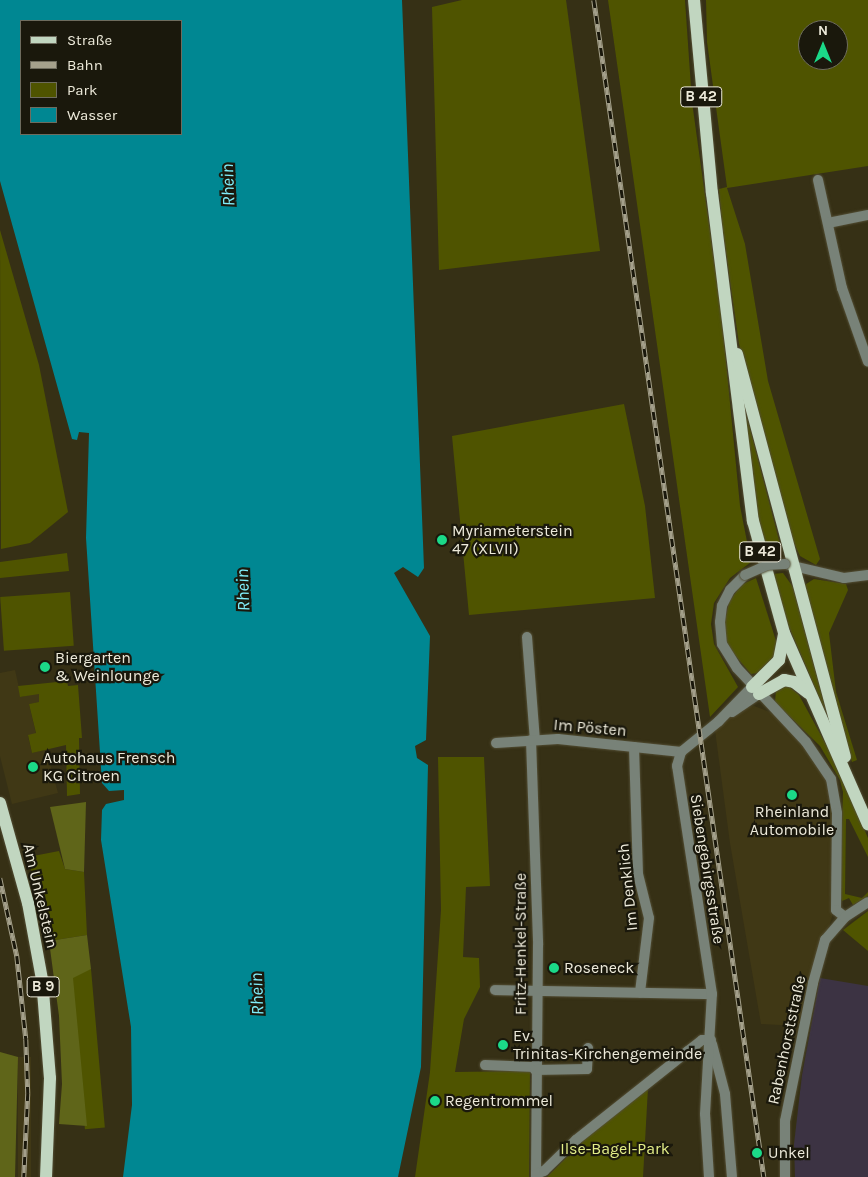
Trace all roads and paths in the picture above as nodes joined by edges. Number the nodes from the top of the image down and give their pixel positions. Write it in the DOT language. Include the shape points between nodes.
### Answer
graph roads {
  1 [pos="694,0"];
  2 [pos="818,180"];
  3 [pos="868,215"];
  4 [pos="828,223"];
  5 [pos="729,338"];
  6 [pos="867,351"];
  7 [pos="868,362"];
  8 [pos="790,565"];
  9 [pos="868,575"];
  10 [pos="784,632"];
  11 [pos="527,638"];
  12 [pos="756,690"];
  13 [pos="810,695"];
  14 [pos="533,740"];
  15 [pos="496,743"];
  16 [pos="634,747"];
  17 [pos="681,752"];
  18 [pos="846,775"];
  19 [pos="0,802"];
  20 [pos="868,824"];
  21 [pos="868,902"];
  22 [pos="845,917"];
  23 [pos="495,990"];
  24 [pos="537,992"];
  25 [pos="640,992"];
  26 [pos="712,994"];
  27 [pos="711,1042"];
  28 [pos="588,1048"];
  29 [pos="485,1065"];
  30 [pos="535,1068"];
  31 [pos="536,1175"];
  32 [pos="46,1177"];
  33 [pos="709,1177"];
  34 [pos="732,1177"];
  35 [pos="785,1177"];
  1 -- 5 [label="main road, B 42" via="701,102"];
  2 -- 4 [label="street"];
  3 -- 4 [label="street"];
  4 -- 6 [label="street" via="842,288"];
  5 -- 8 [label="main road" via="737,352"];
  5 -- 10 [label="main road, B 42" via="753,521"];
  6 -- 7 [label="street"];
  8 -- 9 [label="street" via="844,578"];
  8 -- 12 [label="street, bridge" via="761,566 745,575 730,590 722,606 720,634 726,654"];
  8 -- 18 [label="main road" via="844,753"];
  10 -- 12 [label="main road" via="779,660"];
  10 -- 13 [label="main road, B 42"];
  11 -- 14 [label="street, Fritz-Henkel-Straße"];
  12 -- 13 [label="main road" via="784,680 794,682"];
  12 -- 17 [label="street"];
  12 -- 22 [label="street" via="806,742 830,780 837,813 836,910"];
  13 -- 18 [label="main road, B 42"];
  14 -- 15 [label="street, Im Pösten"];
  14 -- 16 [label="street, Im Pösten" via="592,741"];
  14 -- 24 [label="street, Fritz-Henkel-Straße"];
  16 -- 17 [label="street, Im Pösten"];
  16 -- 25 [label="street, Im Denklich" via="638,874 649,918"];
  17 -- 26 [label="street, Siebengebirgsstraße" via="677,777"];
  18 -- 20 [label="main road, B 42"];
  19 -- 32 [label="main road, Am Unkelstein / B 9" via="28,903 42,987 50,1078"];
  21 -- 22 [label="street, Rabenhorststraße"];
  22 -- 35 [label="street, Rabenhorststraße" via="825,940 813,983 785,1120"];
  23 -- 24 [label="street"];
  24 -- 25 [label="street"];
  24 -- 30 [label="street, Fritz-Henkel-Straße"];
  25 -- 26 [label="street"];
  26 -- 27 [label="street, Siebengebirgsstraße"];
  27 -- 31 [label="street" via="702,1040"];
  27 -- 33 [label="street, Siebengebirgsstraße" via="705,1114"];
  27 -- 34 [label="street, Siebengebirgsstraße" via="725,1094"];
  28 -- 30 [label="street" via="587,1069"];
  29 -- 30 [label="street"];
  30 -- 31 [label="street, Fritz-Henkel-Straße"];
}
